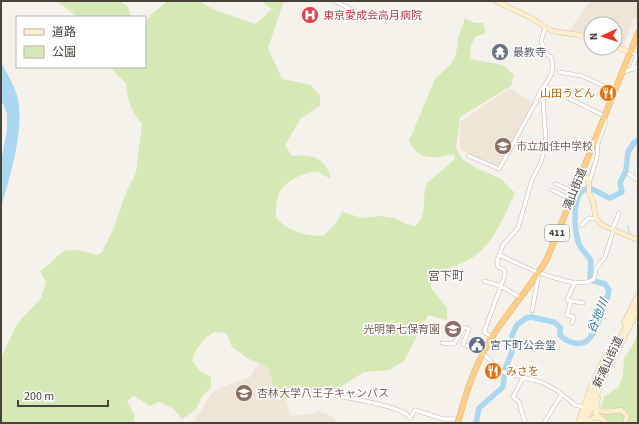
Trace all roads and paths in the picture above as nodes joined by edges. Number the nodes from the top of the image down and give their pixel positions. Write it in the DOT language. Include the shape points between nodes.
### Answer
graph roads {
  1 [pos="334,1"];
  2 [pos="496,1"];
  3 [pos="358,13"];
  4 [pos="545,28"];
  5 [pos="638,33"];
  6 [pos="583,37"];
  7 [pos="623,50"];
  8 [pos="630,52"];
  9 [pos="638,67"];
  10 [pos="632,69"];
  11 [pos="559,72"];
  12 [pos="623,72"];
  13 [pos="545,86"];
  14 [pos="615,91"];
  15 [pos="540,92"];
  16 [pos="605,116"];
  17 [pos="469,156"];
  18 [pos="584,169"];
  19 [pos="629,174"];
  20 [pos="638,180"];
  21 [pos="556,184"];
  22 [pos="588,187"];
  23 [pos="552,190"];
  24 [pos="574,192"];
  25 [pos="571,199"];
  26 [pos="619,213"];
  27 [pos="596,220"];
  28 [pos="582,225"];
  29 [pos="613,229"];
  30 [pos="638,240"];
  31 [pos="500,255"];
  32 [pos="539,273"];
  33 [pos="484,281"];
  34 [pos="575,282"];
  35 [pos="501,286"];
  36 [pos="638,295"];
  37 [pos="521,298"];
  38 [pos="571,301"];
  39 [pos="583,303"];
  40 [pos="638,303"];
  41 [pos="638,310"];
  42 [pos="532,311"];
  43 [pos="572,324"];
  44 [pos="621,334"];
  45 [pos="492,337"];
  46 [pos="442,343"];
  47 [pos="616,344"];
  48 [pos="484,354"];
  49 [pos="523,378"];
  50 [pos="601,385"];
  51 [pos="562,394"];
  52 [pos="337,396"];
  53 [pos="584,407"];
  54 [pos="597,410"];
  55 [pos="410,418"];
  56 [pos="599,418"];
  57 [pos="456,420"];
  58 [pos="412,423"];
  59 [pos="525,423"];
  60 [pos="544,423"];
  61 [pos="578,423"];
  62 [pos="581,423"];
  63 [pos="585,423"];
  64 [pos="589,423"];
  65 [pos="606,423"];
  66 [pos="625,423"];
  1 -- 3 [label="street"];
  2 -- 4 [label="main road"];
  4 -- 6 [label="main road"];
  4 -- 13 [label="street" via="541,42 546,54 551,57 554,68"];
  5 -- 8 [label="highway, 滝山街道 / 411"];
  7 -- 8 [label="main road"];
  8 -- 10 [label="street" via="637,55"];
  8 -- 12 [label="highway, 滝山街道 / 411"];
  9 -- 10 [label="street"];
  10 -- 12 [label="street"];
  11 -- 14 [label="street" via="582,76"];
  12 -- 14 [label="highway, 滝山街道 / 411"];
  13 -- 15 [label="street"];
  13 -- 16 [label="street"];
  14 -- 16 [label="highway, 滝山街道 / 411"];
  15 -- 17 [label="street" via="499,169"];
  15 -- 31 [label="street" via="543,100 546,142 518,228 505,241"];
  16 -- 18 [label="highway, 滝山街道 / 411"];
  16 -- 22 [label="street" via="606,121"];
  18 -- 22 [label="main road"];
  18 -- 24 [label="highway, 滝山街道 / 411"];
  19 -- 20 [label="street"];
  21 -- 24 [label="street"];
  22 -- 27 [label="main road"];
  23 -- 25 [label="street"];
  24 -- 25 [label="highway, 滝山街道 / 411"];
  25 -- 32 [label="highway, 滝山街道 / 411"];
  26 -- 29 [label="street"];
  27 -- 28 [label="street" via="589,218"];
  27 -- 29 [label="main road"];
  29 -- 30 [label="main road"];
  29 -- 34 [label="street" via="605,257 593,280"];
  31 -- 32 [label="street"];
  31 -- 35 [label="street" via="497,264 505,275"];
  32 -- 34 [label="street"];
  32 -- 37 [label="highway, 滝山街道 / 411"];
  32 -- 42 [label="street"];
  33 -- 35 [label="street"];
  34 -- 38 [label="street" via="567,300"];
  35 -- 37 [label="street"];
  35 -- 45 [label="street" via="484,332"];
  36 -- 44 [label="main road" via="626,317"];
  37 -- 45 [label="highway, 滝山街道 / 411"];
  38 -- 39 [label="street"];
  38 -- 43 [label="street" via="567,315 574,316"];
  40 -- 44 [label="main road, 新滝山街道"];
  41 -- 50 [label="main road, 新滝山街道"];
  44 -- 47 [label="main road, 新滝山街道"];
  45 -- 48 [label="highway, 滝山街道 / 411"];
  46 -- 48 [label="street" via="454,344 464,327 469,329 463,344"];
  47 -- 53 [label="main road" via="609,351"];
  47 -- 62 [label="main road, 新滝山街道"];
  48 -- 49 [label="street" via="503,373"];
  48 -- 57 [label="highway, 滝山街道 / 411"];
  49 -- 51 [label="street" via="536,380"];
  49 -- 59 [label="street" via="513,396 519,402"];
  50 -- 56 [label="main road" via="595,411"];
  50 -- 63 [label="main road, 新滝山街道"];
  51 -- 53 [label="street" via="575,405"];
  51 -- 60 [label="street"];
  52 -- 55 [label="street" via="386,407 407,414"];
  53 -- 61 [label="main road"];
  54 -- 66 [label="main road" via="621,410 627,416"];
  55 -- 57 [label="street" via="415,410 443,419"];
  55 -- 58 [label="street"];
  56 -- 64 [label="main road" via="593,418"];
  56 -- 65 [label="main road"];
}
